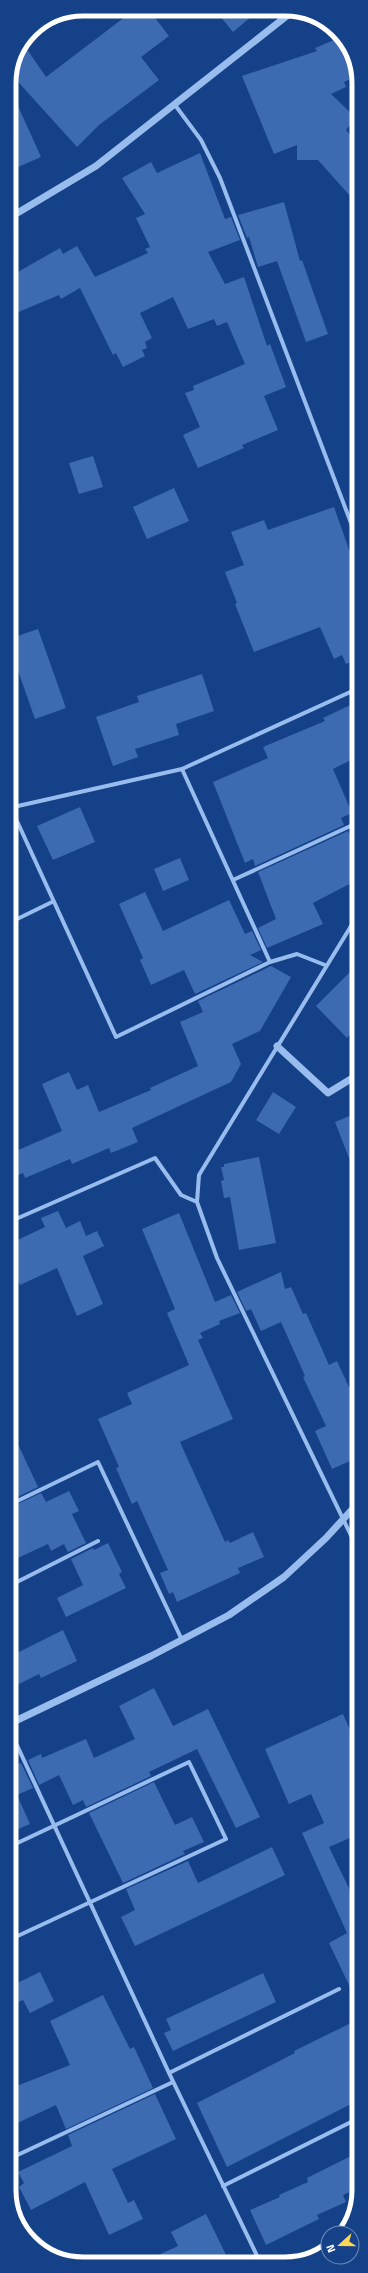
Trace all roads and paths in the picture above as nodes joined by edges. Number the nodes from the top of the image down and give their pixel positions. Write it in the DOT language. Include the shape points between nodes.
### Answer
graph roads {
  1 [pos="287,16"];
  2 [pos="175,105"];
  3 [pos="16,214"];
  4 [pos="352,526"];
  5 [pos="352,691"];
  6 [pos="182,769"];
  7 [pos="16,807"];
  8 [pos="16,821"];
  9 [pos="352,825"];
  10 [pos="233,880"];
  11 [pos="52,902"];
  12 [pos="16,920"];
  13 [pos="352,924"];
  14 [pos="270,962"];
  15 [pos="325,965"];
  16 [pos="277,1046"];
  17 [pos="352,1078"];
  18 [pos="197,1202"];
  19 [pos="16,1219"];
  20 [pos="16,1502"];
  21 [pos="352,1510"];
  22 [pos="344,1520"];
  23 [pos="352,1537"];
  24 [pos="98,1540"];
  25 [pos="16,1582"];
  26 [pos="182,1640"];
  27 [pos="16,1721"];
  28 [pos="16,1743"];
  29 [pos="54,1825"];
  30 [pos="16,1844"];
  31 [pos="90,1902"];
  32 [pos="16,1937"];
  33 [pos="339,1989"];
  34 [pos="169,2073"];
  35 [pos="173,2082"];
  36 [pos="352,2122"];
  37 [pos="16,2156"];
  38 [pos="223,2186"];
  39 [pos="258,2257"];
  1 -- 2 [label="street"];
  2 -- 3 [label="street" via="96,166"];
  2 -- 4 [label="street" via="200,140 220,178"];
  5 -- 6 [label="street"];
  6 -- 7 [label="street"];
  6 -- 10 [label="street"];
  8 -- 11 [label="street"];
  9 -- 10 [label="street"];
  10 -- 14 [label="street"];
  11 -- 12 [label="street"];
  11 -- 14 [label="street" via="116,1037"];
  13 -- 15 [label="street"];
  14 -- 15 [label="street" via="297,954"];
  15 -- 16 [label="street"];
  16 -- 17 [label="street" via="328,1093"];
  16 -- 18 [label="street" via="199,1175"];
  18 -- 19 [label="street" via="181,1195 154,1158"];
  18 -- 22 [label="street" via="217,1258"];
  20 -- 26 [label="street" via="98,1462"];
  21 -- 22 [label="street"];
  22 -- 23 [label="street"];
  22 -- 26 [label="street" via="313,1552 258,1597"];
  24 -- 25 [label="street"];
  26 -- 27 [label="street"];
  28 -- 29 [label="street"];
  29 -- 30 [label="street"];
  29 -- 31 [label="street"];
  29 -- 31 [label="street" via="189,1762 226,1839"];
  31 -- 32 [label="street"];
  31 -- 34 [label="street"];
  33 -- 34 [label="street"];
  34 -- 35 [label="street"];
  35 -- 37 [label="street"];
  35 -- 38 [label="street"];
  36 -- 38 [label="street"];
  38 -- 39 [label="street"];
}
